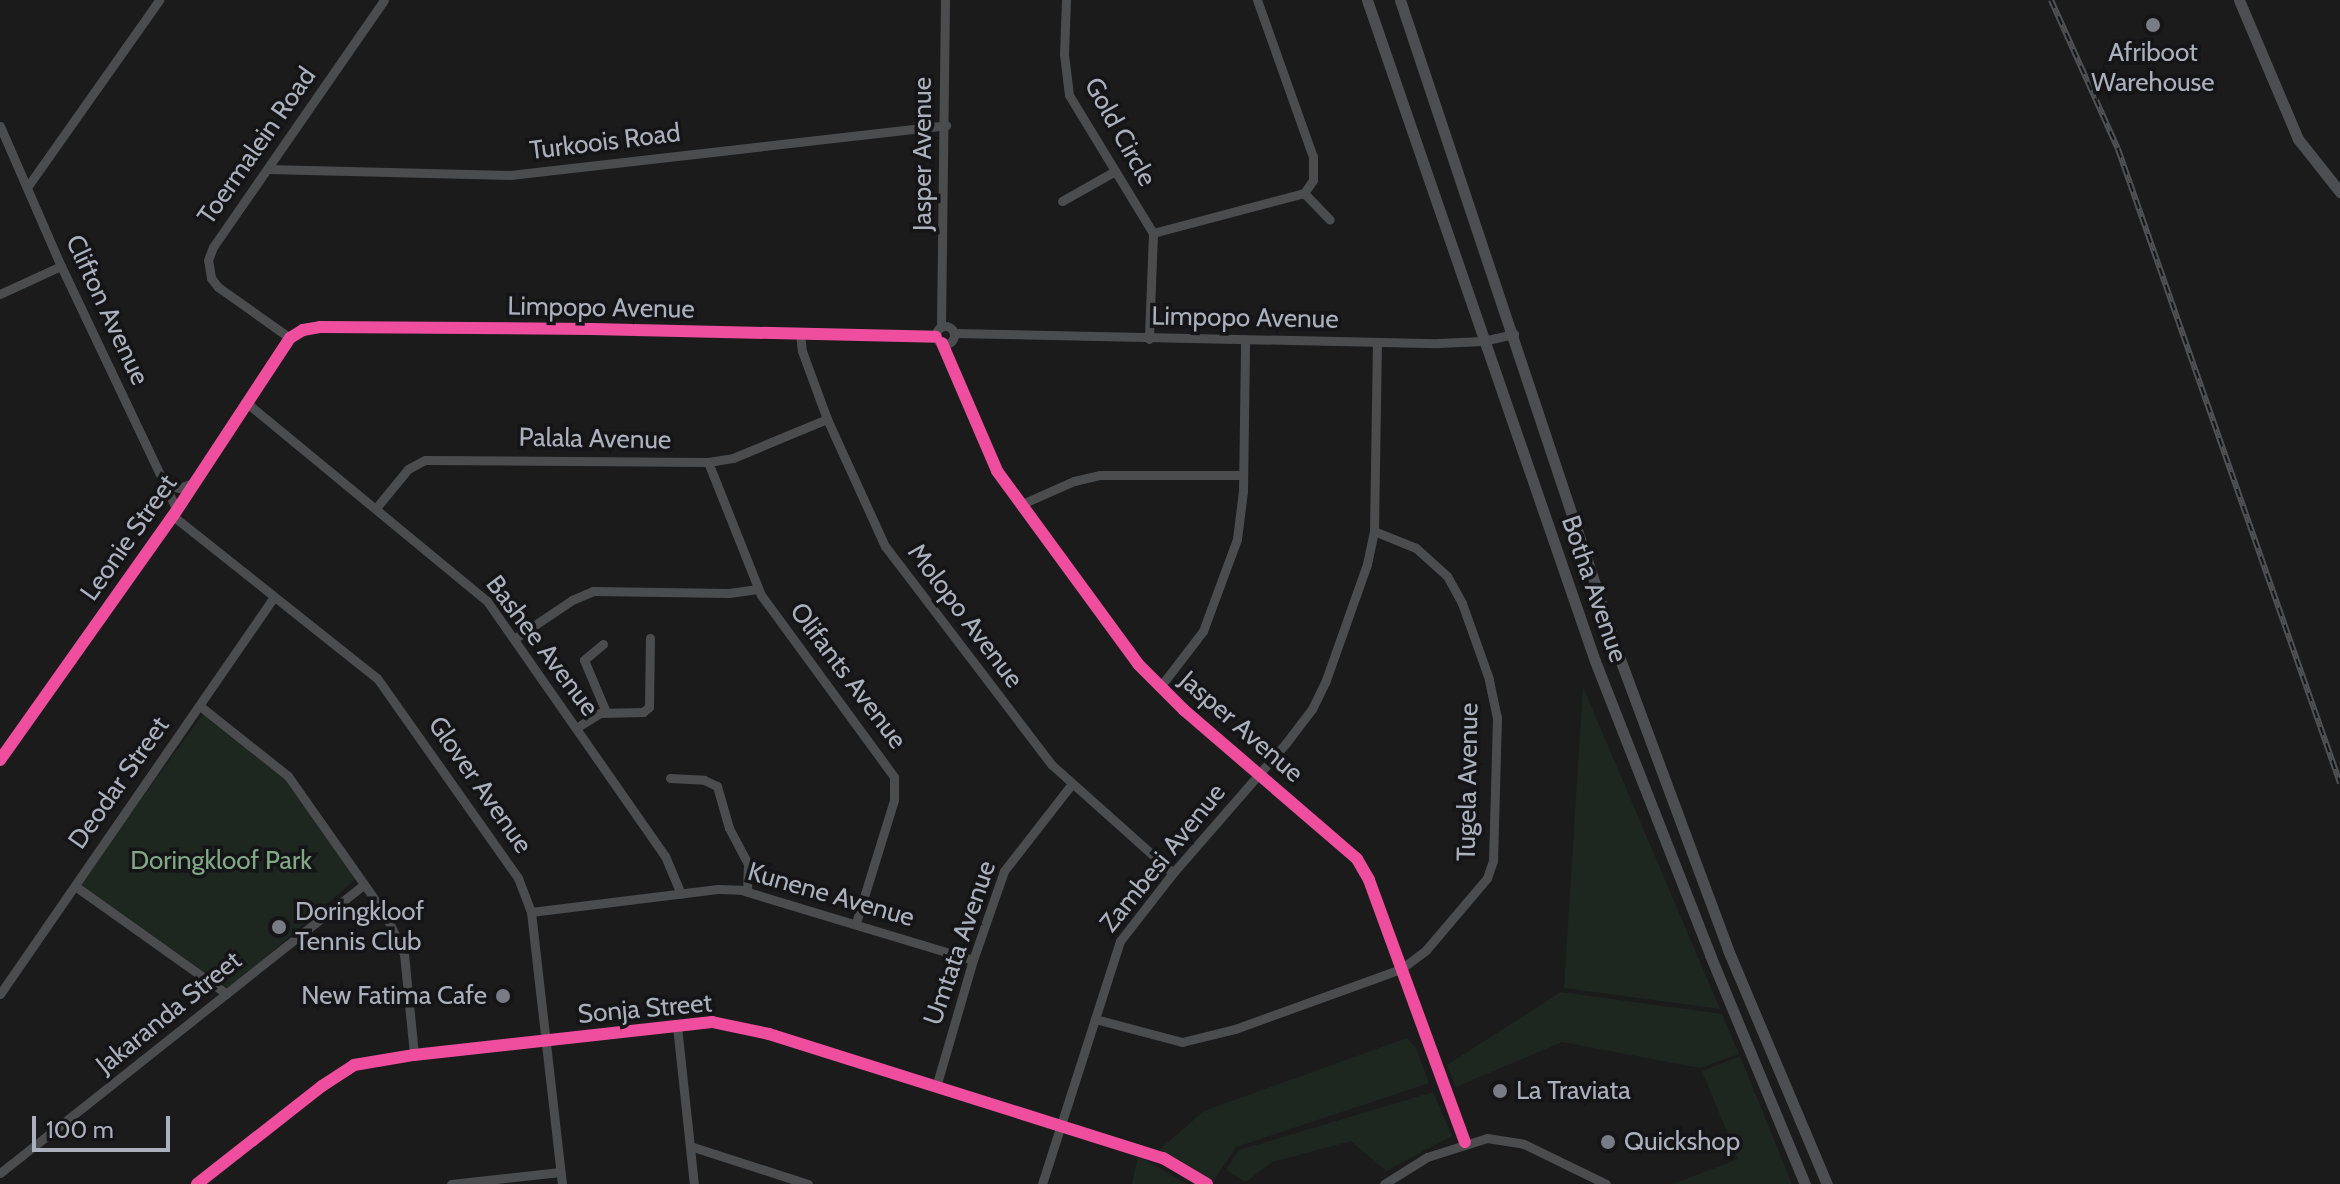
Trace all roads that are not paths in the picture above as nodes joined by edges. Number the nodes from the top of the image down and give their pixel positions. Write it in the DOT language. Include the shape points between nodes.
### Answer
graph roads {
  1 [pos="159,0"];
  2 [pos="384,0"];
  3 [pos="945,0"];
  4 [pos="1066,0"];
  5 [pos="1257,0"];
  6 [pos="1367,0"];
  7 [pos="1400,0"];
  8 [pos="2239,0"];
  9 [pos="946,125"];
  10 [pos="0,126"];
  11 [pos="268,169"];
  12 [pos="1115,171"];
  13 [pos="28,186"];
  14 [pos="2340,192"];
  15 [pos="1304,193"];
  16 [pos="1062,201"];
  17 [pos="1330,220"];
  18 [pos="1153,233"];
  19 [pos="61,266"];
  20 [pos="0,294"];
  21 [pos="800,333"];
  22 [pos="1514,334"];
  23 [pos="945,335"];
  24 [pos="290,338"];
  25 [pos="1149,339"];
  26 [pos="1245,341"];
  27 [pos="1483,341"];
  28 [pos="1377,342"];
  29 [pos="248,404"];
  30 [pos="827,419"];
  31 [pos="708,462"];
  32 [pos="1243,475"];
  33 [pos="194,483"];
  34 [pos="162,484"];
  35 [pos="1022,504"];
  36 [pos="376,508"];
  37 [pos="175,513"];
  38 [pos="1374,531"];
  39 [pos="758,589"];
  40 [pos="274,597"];
  41 [pos="650,638"];
  42 [pos="514,639"];
  43 [pos="603,644"];
  44 [pos="1160,687"];
  45 [pos="200,706"];
  46 [pos="606,712"];
  47 [pos="576,728"];
  48 [pos="0,760"];
  49 [pos="1261,773"];
  50 [pos="670,778"];
  51 [pos="1071,785"];
  52 [pos="1173,873"];
  53 [pos="364,885"];
  54 [pos="75,886"];
  55 [pos="747,891"];
  56 [pos="681,894"];
  57 [pos="531,912"];
  58 [pos="856,923"];
  59 [pos="973,960"];
  60 [pos="1401,969"];
  61 [pos="0,994"];
  62 [pos="227,994"];
  63 [pos="1095,1019"];
  64 [pos="677,1026"];
  65 [pos="546,1041"];
  66 [pos="414,1055"];
  67 [pos="936,1087"];
  68 [pos="1060,1126"];
  69 [pos="1465,1142"];
  70 [pos="690,1146"];
  71 [pos="560,1172"];
  72 [pos="0,1173"];
  73 [pos="197,1184"];
  74 [pos="451,1184"];
  75 [pos="562,1184"];
  76 [pos="694,1184"];
  77 [pos="808,1184"];
  78 [pos="1042,1184"];
  79 [pos="1207,1184"];
  80 [pos="1384,1184"];
  81 [pos="1606,1184"];
  82 [pos="1805,1184"];
  83 [pos="1827,1184"];
  1 -- 13 [label="street"];
  2 -- 11 [label="street, Toermalein Road"];
  3 -- 9 [label="street, Jasper Avenue"];
  4 -- 12 [label="street, Gold Circle" via="1066,85"];
  5 -- 15 [label="street" via="1313,157 1313,180"];
  6 -- 27 [label="main road, Botha Avenue"];
  7 -- 22 [label="main road, Botha Avenue"];
  8 -- 14 [label="main road" via="2298,139"];
  9 -- 11 [label="street, Turkoois Road" via="523,174"];
  9 -- 23 [label="street, Jasper Avenue"];
  10 -- 13 [label="street, Clifton Avenue"];
  11 -- 24 [label="street, Toermalein Road" via="213,247 208,271 218,287"];
  12 -- 16 [label="street"];
  12 -- 18 [label="street, Gold Circle"];
  13 -- 19 [label="street, Clifton Avenue"];
  15 -- 17 [label="street"];
  15 -- 18 [label="street"];
  18 -- 25 [label="street"];
  19 -- 20 [label="street"];
  19 -- 34 [label="street, Clifton Avenue"];
  21 -- 23 [label="street, Limpopo Avenue"];
  21 -- 24 [label="street, Limpopo Avenue" via="320,327"];
  21 -- 30 [label="street, Molopo Avenue"];
  22 -- 27 [label="street, Limpopo Avenue"];
  22 -- 83 [label="main road, Botha Avenue" via="1620,659 1728,950"];
  23 -- 25 [label="street, Limpopo Avenue"];
  23 -- 35 [label="street, Jasper Avenue" via="949,362 985,449"];
  24 -- 29 [label="street, Leonie Street"];
  25 -- 26 [label="street, Limpopo Avenue"];
  26 -- 28 [label="street, Limpopo Avenue"];
  26 -- 32 [label="street"];
  27 -- 28 [label="street, Limpopo Avenue"];
  27 -- 82 [label="main road, Botha Avenue" via="1595,661"];
  28 -- 38 [label="street, Zambesi Avenue"];
  29 -- 33 [label="street, Leonie Street"];
  29 -- 36 [label="street, Bashee Avenue"];
  30 -- 31 [label="street, Palala Avenue" via="733,458"];
  30 -- 51 [label="street, Molopo Avenue" via="885,546"];
  31 -- 36 [label="street, Palala Avenue" via="432,458 408,469"];
  31 -- 39 [label="street, Olifants Avenue"];
  32 -- 35 [label="street" via="1100,475"];
  32 -- 44 [label="street" via="1237,539 1213,607 1195,644"];
  33 -- 34 [label="street" via="179,488"];
  33 -- 37 [label="street, Leonie Street"];
  34 -- 37 [label="street, Clifton Avenue"];
  35 -- 44 [label="street, Jasper Avenue"];
  36 -- 42 [label="street, Bashee Avenue" via="474,587"];
  37 -- 40 [label="street, Glover Avenue"];
  37 -- 48 [label="street, Leonie Street"];
  38 -- 49 [label="street, Zambesi Avenue" via="1319,696"];
  38 -- 60 [label="street, Tugela Avenue" via="1427,555 1455,587 1489,679 1497,718 1490,871 1431,945"];
  39 -- 42 [label="street" via="593,591"];
  39 -- 58 [label="street, Olifants Avenue" via="894,777 894,800"];
  40 -- 45 [label="street, Deodar Street"];
  40 -- 57 [label="street, Glover Avenue" via="385,688 505,858"];
  41 -- 46 [label="street" via="649,707 643,712"];
  42 -- 47 [label="street, Bashee Avenue"];
  43 -- 46 [label="street" via="584,660"];
  44 -- 49 [label="street, Jasper Avenue"];
  45 -- 53 [label="street" via="288,776"];
  45 -- 54 [label="street, Deodar Street"];
  46 -- 47 [label="street"];
  47 -- 56 [label="street, Bashee Avenue" via="665,856"];
  49 -- 52 [label="street, Zambesi Avenue"];
  49 -- 60 [label="street, Jasper Avenue" via="1357,859"];
  50 -- 55 [label="street" via="717,786 729,828 748,864"];
  51 -- 52 [label="street, Molopo Avenue"];
  51 -- 59 [label="street, Umtata Avenue" via="1004,871"];
  52 -- 63 [label="street, Zambesi Avenue" via="1120,941"];
  53 -- 62 [label="street, Jakaranda Street"];
  53 -- 66 [label="street" via="404,954"];
  54 -- 61 [label="street, Deodar Street"];
  54 -- 62 [label="street"];
  55 -- 56 [label="street, Kunene Avenue"];
  55 -- 58 [label="street, Kunene Avenue"];
  56 -- 57 [label="street, Kunene Avenue"];
  57 -- 65 [label="street, Glover Avenue"];
  58 -- 59 [label="street, Kunene Avenue"];
  59 -- 67 [label="street, Umtata Avenue"];
  60 -- 63 [label="street, Tugela Avenue" via="1194,1041 1157,1038"];
  60 -- 69 [label="street, Jasper Avenue"];
  62 -- 72 [label="street, Jakaranda Street"];
  63 -- 68 [label="street, Zambesi Avenue"];
  64 -- 65 [label="street, Sonja Street"];
  64 -- 67 [label="street, Sonja Street" via="737,1025"];
  64 -- 70 [label="street"];
  65 -- 66 [label="street, Sonja Street"];
  65 -- 71 [label="street, Glover Avenue"];
  66 -- 73 [label="street, Sonja Street" via="344,1071"];
  67 -- 68 [label="street, Sonja Street"];
  68 -- 78 [label="street, Zambesi Avenue"];
  68 -- 79 [label="street, Sonja Street" via="1163,1158"];
  69 -- 80 [label="street" via="1403,1169"];
  69 -- 81 [label="street" via="1515,1141"];
  70 -- 76 [label="street"];
  70 -- 77 [label="street"];
  71 -- 74 [label="street"];
  71 -- 75 [label="street, Glover Avenue"];
}
